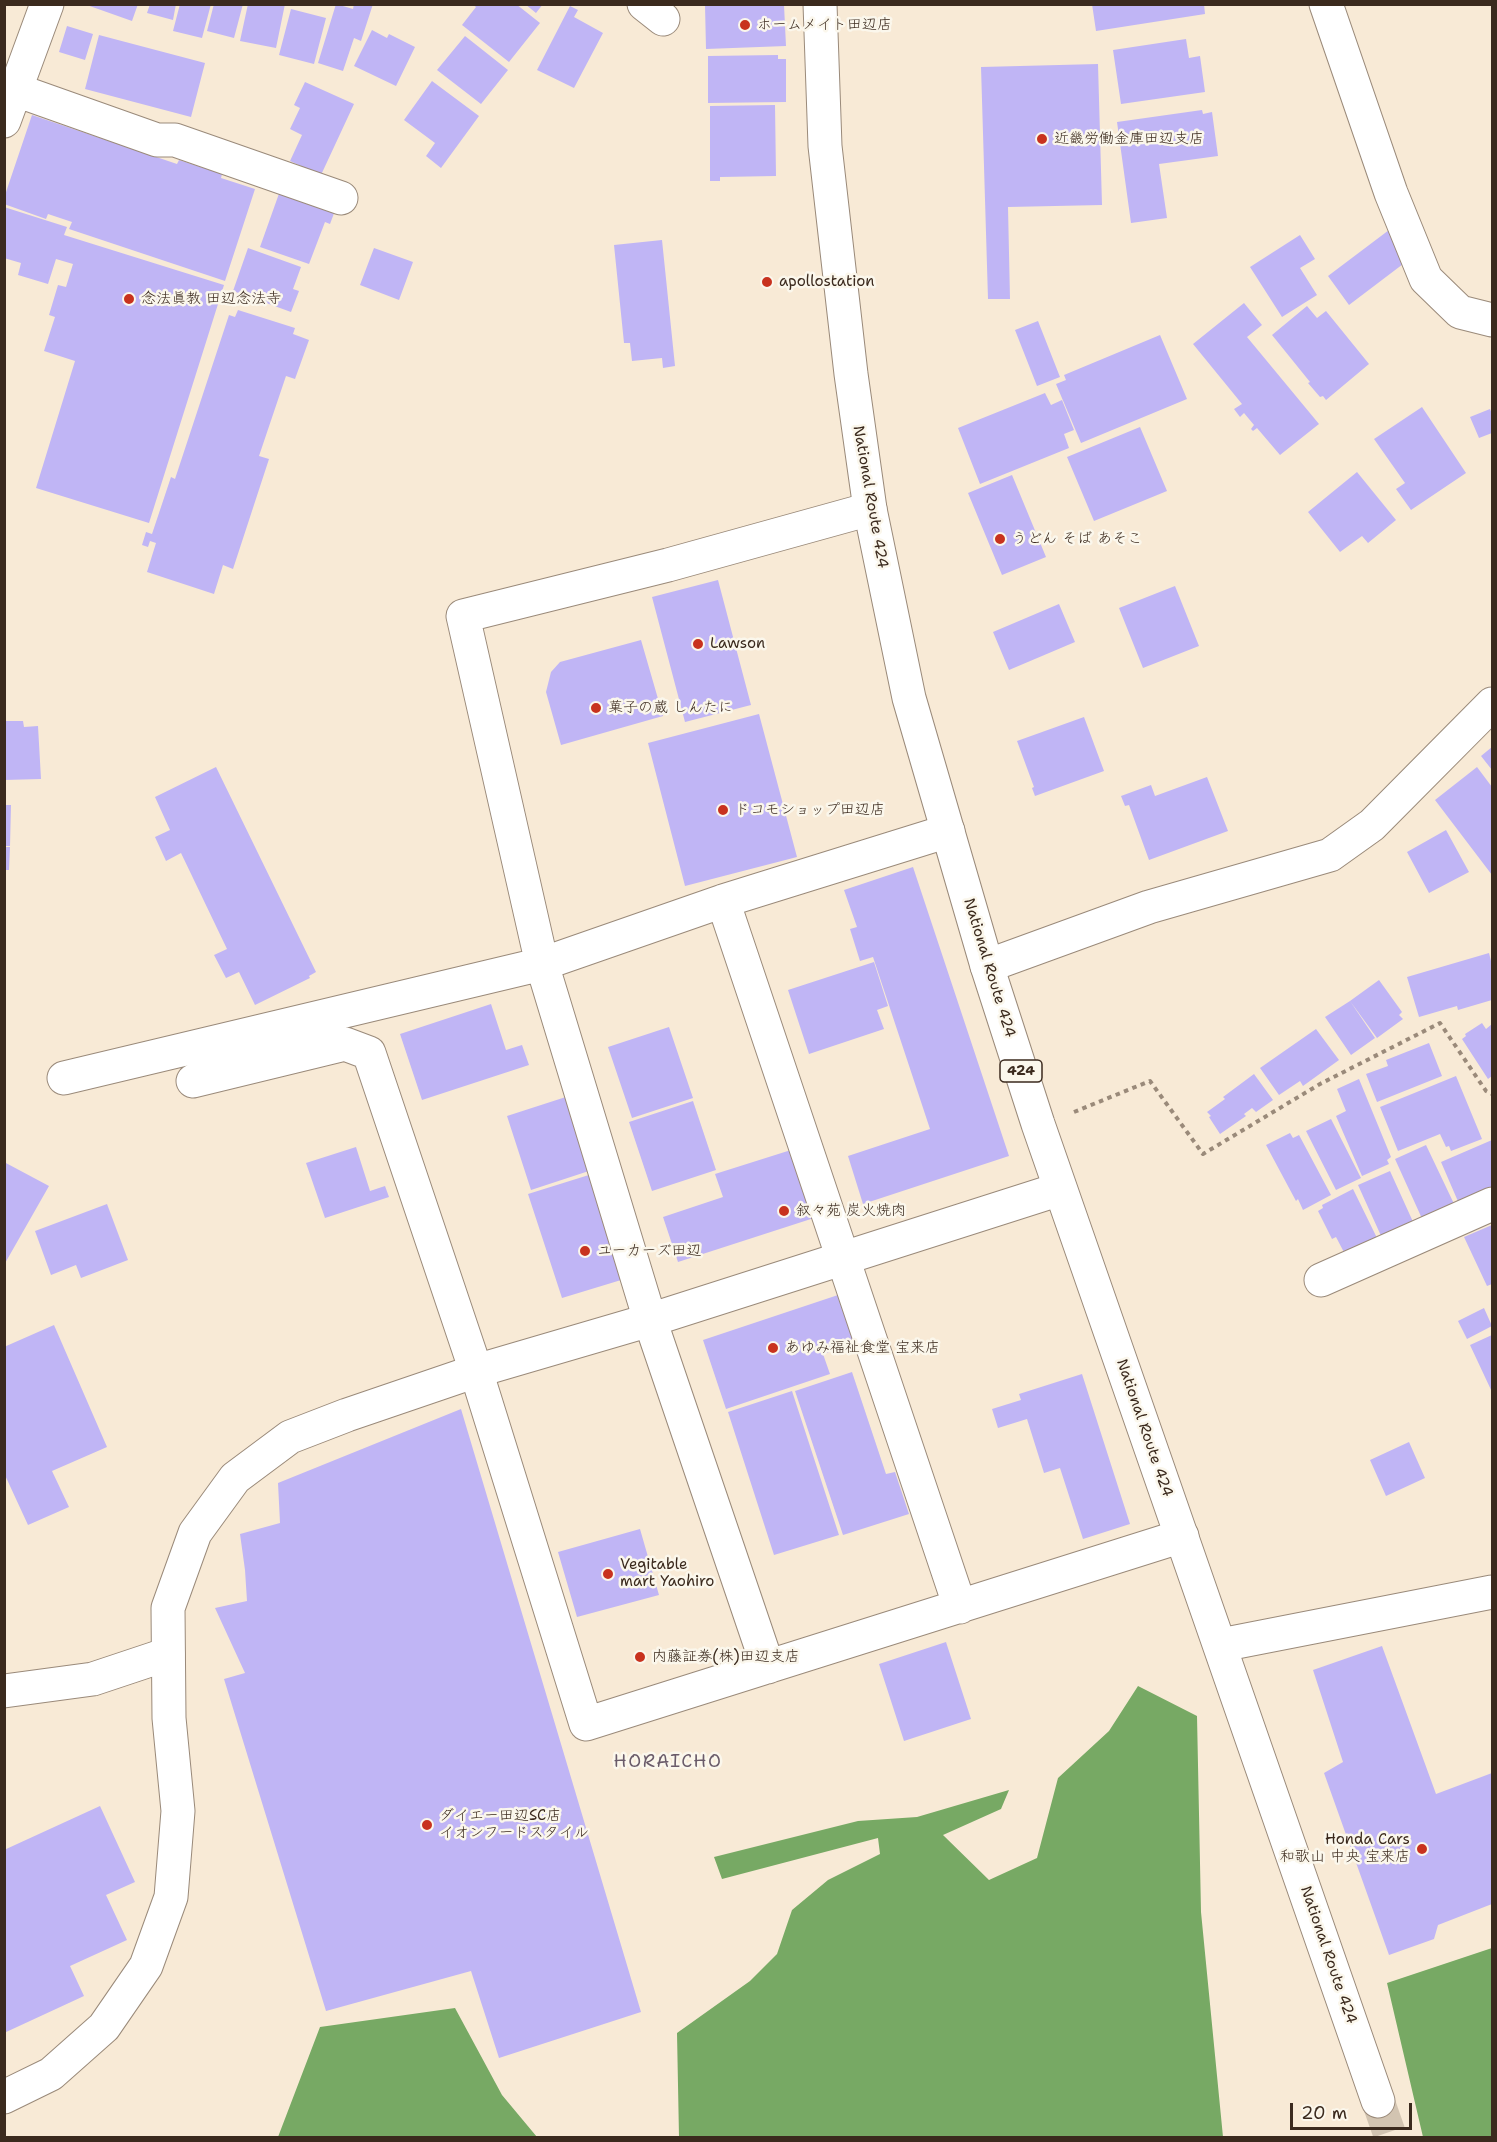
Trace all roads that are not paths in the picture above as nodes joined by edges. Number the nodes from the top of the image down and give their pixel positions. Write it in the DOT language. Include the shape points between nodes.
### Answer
graph roads {
  1 [pos="47,4"];
  2 [pos="820,4"];
  3 [pos="1326,4"];
  4 [pos="16,90"];
  5 [pos="4,121"];
  6 [pos="341,198"];
  7 [pos="1492,320"];
  8 [pos="870,509"];
  9 [pos="1492,704"];
  10 [pos="948,831"];
  11 [pos="723,901"];
  12 [pos="542,964"];
  13 [pos="987,966"];
  14 [pos="64,1078"];
  15 [pos="193,1082"];
  16 [pos="1060,1189"];
  17 [pos="1492,1204"];
  18 [pos="844,1258"];
  19 [pos="1321,1280"];
  20 [pos="650,1320"];
  21 [pos="476,1371"];
  22 [pos="1182,1536"];
  23 [pos="1492,1592"];
  24 [pos="960,1607"];
  25 [pos="1221,1645"];
  26 [pos="168,1654"];
  27 [pos="768,1667"];
  28 [pos="4,1691"];
  29 [pos="4,2097"];
  30 [pos="1378,2100"];
  1 -- 4 [label="main road"];
  2 -- 8 [label="main road, National Route 424 / 424" via="825,146 850,374"];
  3 -- 7 [label="main road" via="1390,193 1426,279 1460,312"];
  4 -- 5 [label="main road"];
  4 -- 6 [label="main road"];
  8 -- 10 [label="main road, National Route 424 / 424" via="909,698"];
  8 -- 12 [label="main road" via="463,616"];
  9 -- 13 [label="main road" via="1372,825 1330,855 1149,907"];
  10 -- 11 [label="main road"];
  10 -- 13 [label="main road, National Route 424 / 424"];
  11 -- 12 [label="main road"];
  11 -- 18 [label="main road"];
  12 -- 14 [label="main road"];
  12 -- 20 [label="main road"];
  13 -- 16 [label="main road, National Route 424 / 424"];
  15 -- 21 [label="main road" via="345,1044 369,1053"];
  16 -- 18 [label="main road"];
  16 -- 22 [label="main road, National Route 424 / 424"];
  17 -- 19 [label="main road"];
  18 -- 20 [label="main road"];
  18 -- 24 [label="main road"];
  20 -- 21 [label="main road"];
  20 -- 27 [label="main road"];
  21 -- 26 [label="main road" via="290,1437 235,1478 195,1533 168,1608"];
  21 -- 27 [label="main road" via="586,1724"];
  22 -- 24 [label="main road"];
  22 -- 25 [label="main road, National Route 424 / 424"];
  23 -- 25 [label="main road"];
  24 -- 27 [label="main road"];
  25 -- 30 [label="main road, National Route 424 / 424"];
  26 -- 28 [label="main road" via="93,1680"];
  26 -- 29 [label="main road" via="169,1718 178,1811 171,1897 146,1965 104,2027 51,2074"];
}
